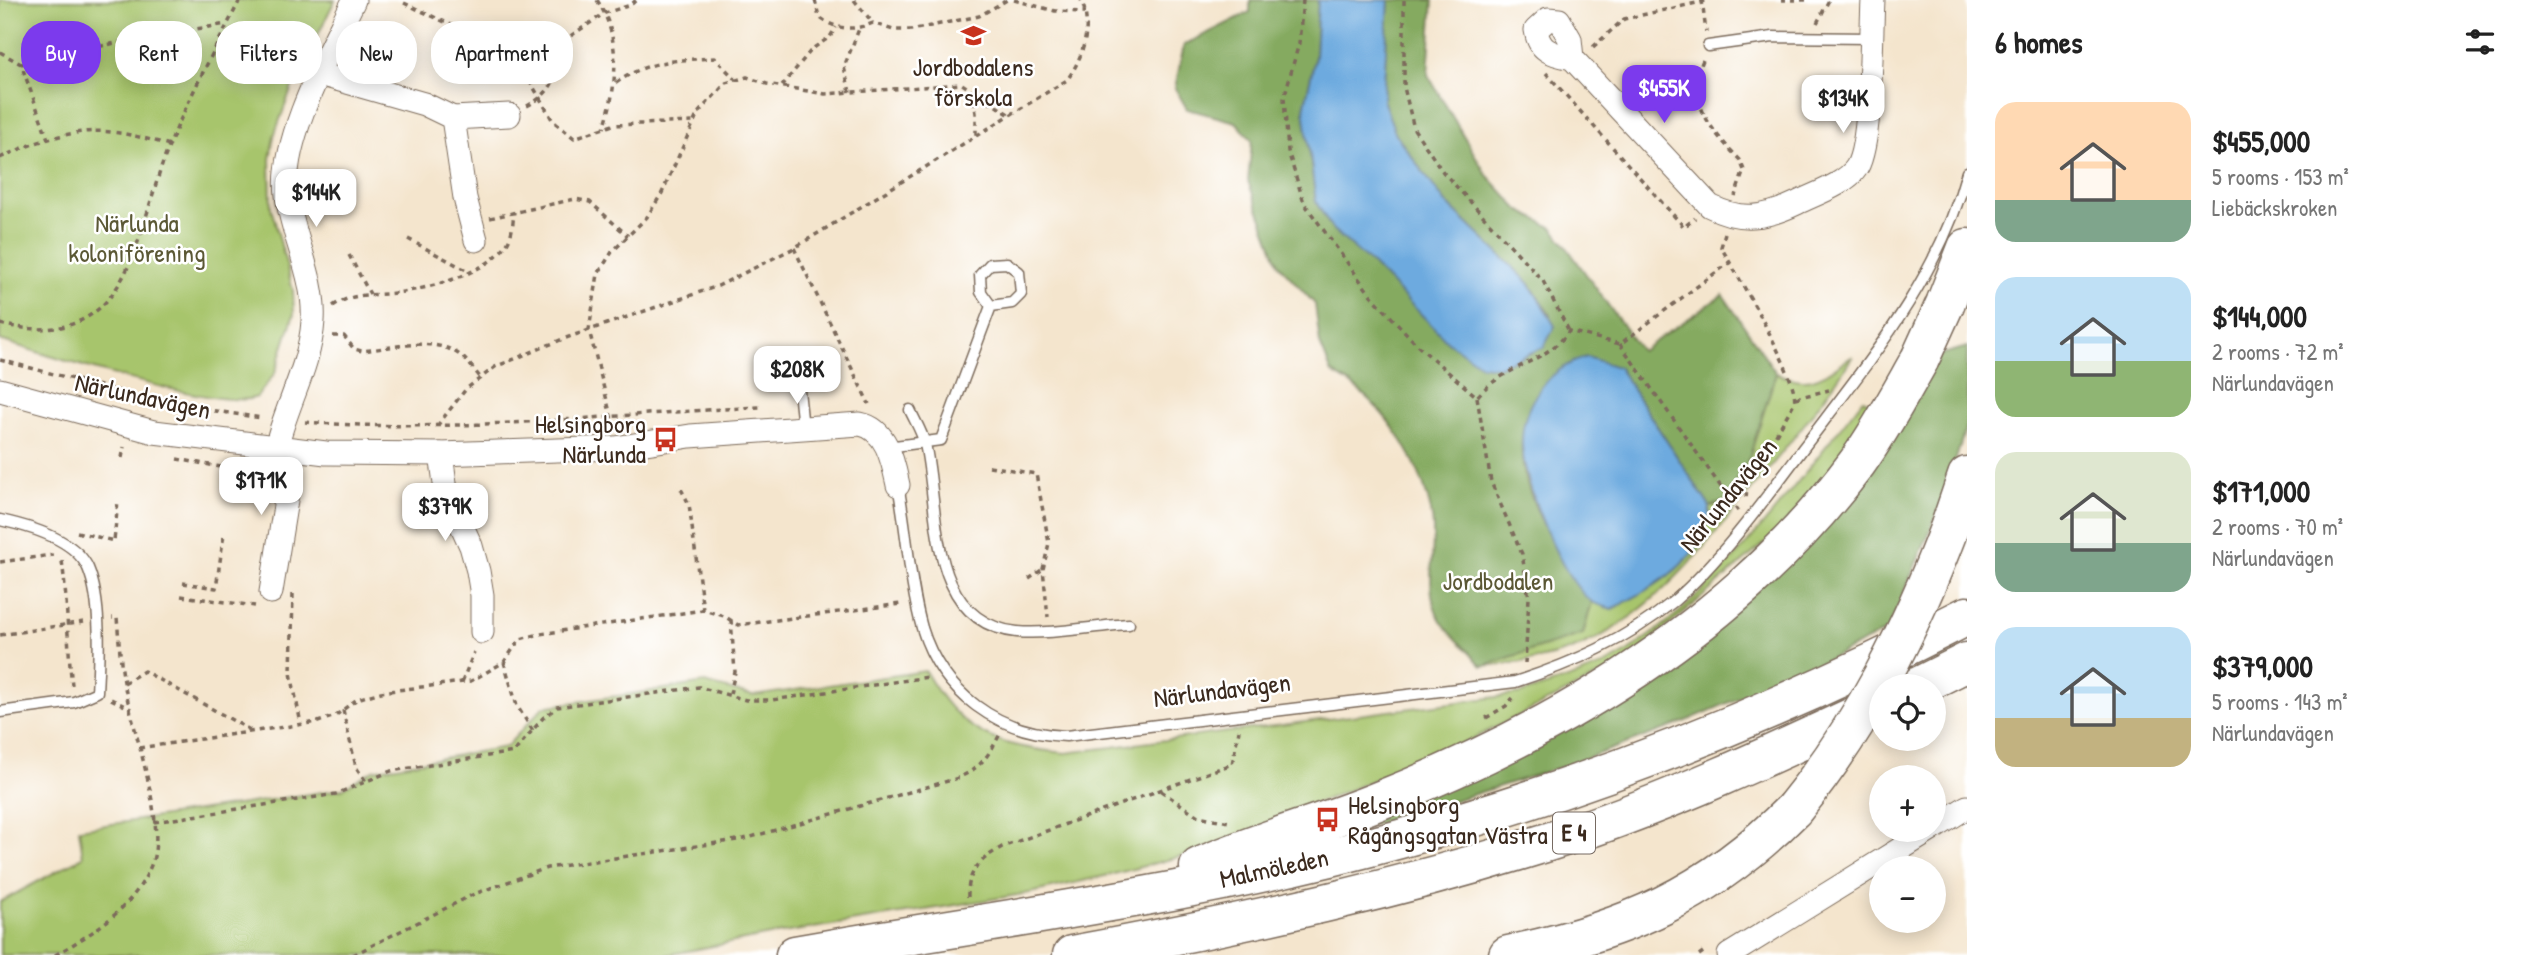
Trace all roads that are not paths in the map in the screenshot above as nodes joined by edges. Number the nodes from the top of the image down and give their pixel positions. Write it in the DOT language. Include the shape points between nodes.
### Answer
graph roads {
  1 [pos="354,0"];
  2 [pos="1873,0"];
  3 [pos="1871,38"];
  4 [pos="1709,46"];
  5 [pos="1574,60"];
  6 [pos="322,66"];
  7 [pos="322,75"];
  8 [pos="314,84"];
  9 [pos="509,115"];
  10 [pos="453,118"];
  11 [pos="1967,172"];
  12 [pos="473,231"];
  13 [pos="1967,248"];
  14 [pos="991,306"];
  15 [pos="798,381"];
  16 [pos="0,390"];
  17 [pos="910,410"];
  18 [pos="803,428"];
  19 [pos="925,442"];
  20 [pos="887,447"];
  21 [pos="285,449"];
  22 [pos="441,454"];
  23 [pos="1967,476"];
  24 [pos="898,485"];
  25 [pos="0,520"];
  26 [pos="282,591"];
  27 [pos="1967,616"];
  28 [pos="1129,624"];
  29 [pos="482,632"];
  30 [pos="1967,662"];
  31 [pos="1943,674"];
  32 [pos="1869,709"];
  33 [pos="0,712"];
  34 [pos="1967,807"];
  35 [pos="1946,820"];
  36 [pos="1911,842"];
  37 [pos="1126,900"];
  38 [pos="794,955"];
  39 [pos="1072,955"];
  40 [pos="1508,955"];
  41 [pos="1729,955"];
  1 -- 6 [label="street"];
  2 -- 3 [label="street"];
  3 -- 4 [label="lane" via="1773,37"];
  3 -- 5 [label="street" via="1867,117 1856,167 1832,185 1776,213 1752,218 1720,211"];
  7 -- 10 [label="street" via="424,104"];
  8 -- 21 [label="street" via="286,170 312,326 303,369 282,421"];
  9 -- 10 [label="street"];
  10 -- 12 [label="street"];
  11 -- 24 [label="lane, Närlundavägen" via="1950,228 1919,291 1745,522 1675,599 1634,630 1568,665 1519,680 1066,736 1005,725 974,705 946,674 927,639"];
  13 -- 37 [label="highway, bridge" via="1920,359 1857,463 1803,526 1717,610 1632,673 1450,770 1379,801 1232,852"];
  14 -- 14 [label="lane" via="981,292 980,275 990,264 1007,263 1020,272 1021,294 1012,303"];
  14 -- 19 [label="lane" via="941,440"];
  15 -- 18 [label="lane"];
  16 -- 21 [label="street, Närlundavägen" via="154,432"];
  17 -- 19 [label="lane"];
  18 -- 20 [label="street, Närlundavägen" via="869,426"];
  18 -- 22 [label="street, Närlundavägen" via="615,447"];
  19 -- 20 [label="lane"];
  19 -- 28 [label="lane" via="941,556 956,594 972,615 1019,632"];
  20 -- 24 [label="street, Närlundavägen"];
  21 -- 22 [label="street, Närlundavägen"];
  21 -- 26 [label="street"];
  22 -- 29 [label="street" via="446,491 478,571"];
  23 -- 40 [label="highway, bridge" via="1888,670 1834,758 1794,808 1754,848 1674,901 1633,921"];
  25 -- 33 [label="lane" via="58,540 88,568 97,620 97,692 74,702"];
  27 -- 37 [label="highway, Malmöleden / E 4" via="1845,675 1664,752 1510,807 1350,851"];
  30 -- 31 [label="highway"];
  32 -- 39 [label="highway, Malmöleden / E 4" via="1681,793 1574,833 1358,896"];
  34 -- 35 [label="street"];
  36 -- 41 [label="street"];
  37 -- 38 [label="highway, Malmöleden / E 4"];
}
